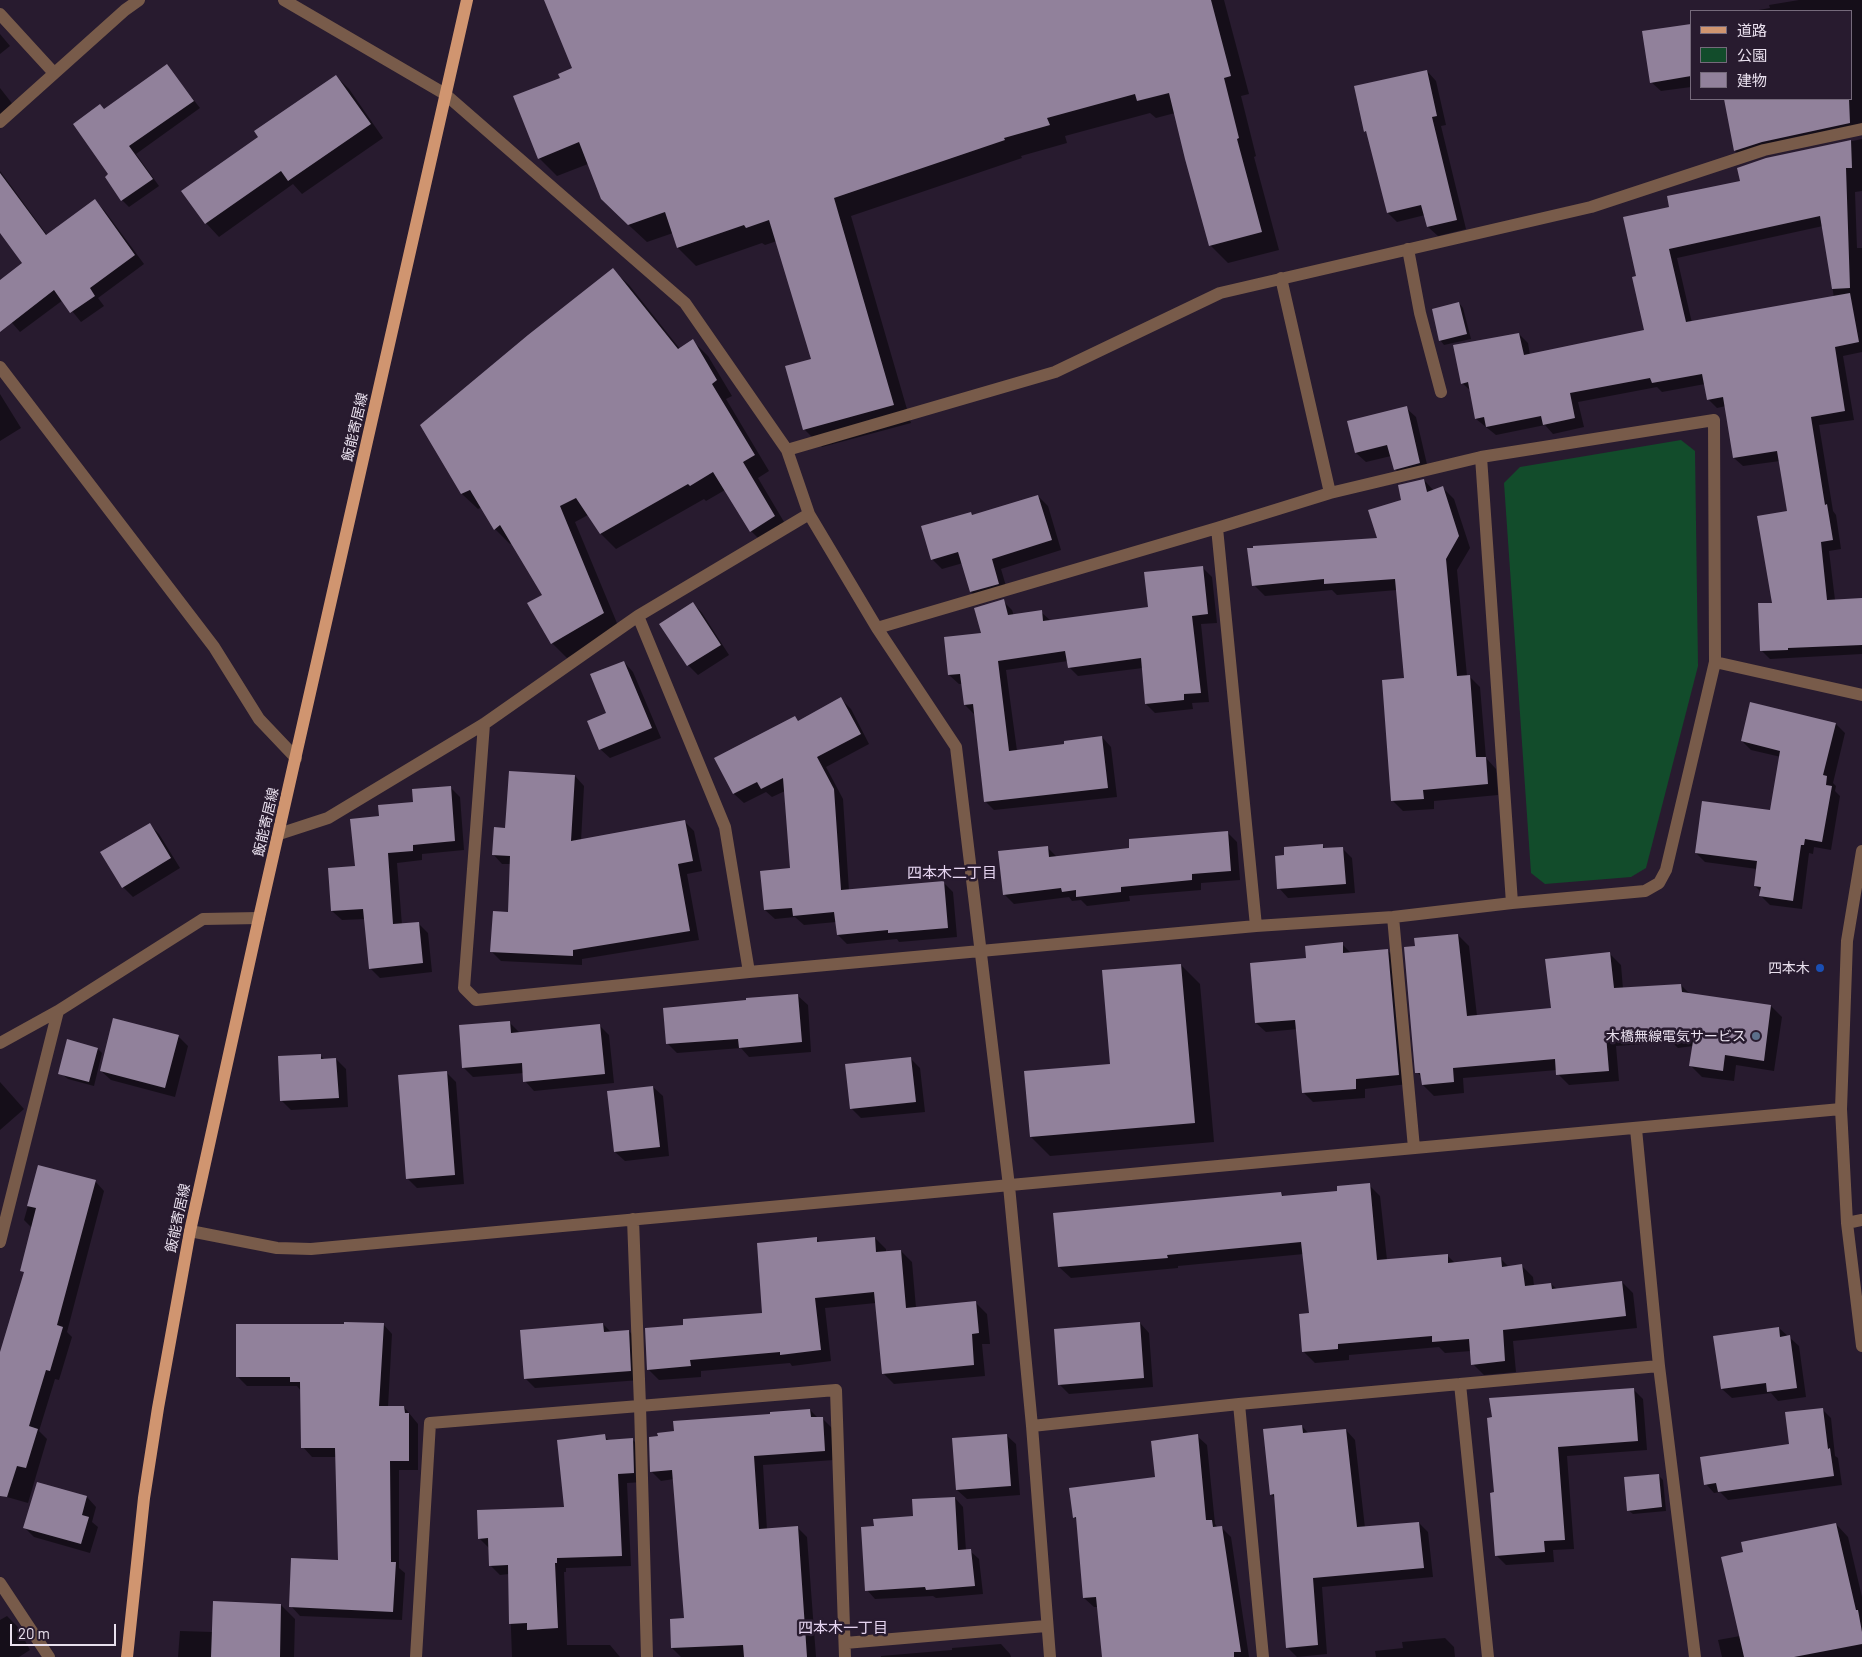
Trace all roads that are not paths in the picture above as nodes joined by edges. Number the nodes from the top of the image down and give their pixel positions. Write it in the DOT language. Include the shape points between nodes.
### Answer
graph roads {
  1 [pos="139,0"];
  2 [pos="284,0"];
  3 [pos="466,0"];
  4 [pos="0,14"];
  5 [pos="54,73"];
  6 [pos="445,94"];
  7 [pos="0,122"];
  8 [pos="1862,129"];
  9 [pos="1408,249"];
  10 [pos="1281,278"];
  11 [pos="0,367"];
  12 [pos="1441,392"];
  13 [pos="787,450"];
  14 [pos="1481,458"];
  15 [pos="1330,492"];
  16 [pos="809,514"];
  17 [pos="1217,528"];
  18 [pos="638,616"];
  19 [pos="878,628"];
  20 [pos="1715,662"];
  21 [pos="1862,695"];
  22 [pos="484,724"];
  23 [pos="296,758"];
  24 [pos="279,834"];
  25 [pos="1862,851"];
  26 [pos="1512,903"];
  27 [pos="1393,917"];
  28 [pos="259,918"];
  29 [pos="1256,926"];
  30 [pos="980,952"];
  31 [pos="749,972"];
  32 [pos="58,1011"];
  33 [pos="0,1044"];
  34 [pos="1841,1110"];
  35 [pos="1636,1129"];
  36 [pos="1414,1148"];
  37 [pos="1009,1186"];
  38 [pos="632,1220"];
  39 [pos="1862,1220"];
  40 [pos="1847,1223"];
  41 [pos="190,1231"];
  42 [pos="0,1242"];
  43 [pos="1862,1346"];
  44 [pos="1658,1366"];
  45 [pos="1460,1384"];
  46 [pos="1239,1404"];
  47 [pos="640,1406"];
  48 [pos="1032,1426"];
  49 [pos="0,1583"];
  50 [pos="1046,1626"];
  51 [pos="845,1643"];
  52 [pos="49,1657"];
  53 [pos="126,1657"];
  54 [pos="416,1657"];
  55 [pos="646,1657"];
  56 [pos="845,1657"];
  57 [pos="1050,1657"];
  58 [pos="1263,1657"];
  59 [pos="1488,1657"];
  60 [pos="1695,1657"];
  1 -- 5 [label="street"];
  2 -- 6 [label="street"];
  3 -- 6 [label="main road, 飯能寄居線"];
  4 -- 5 [label="street"];
  5 -- 7 [label="street"];
  6 -- 13 [label="street" via="685,303"];
  6 -- 23 [label="main road, 飯能寄居線"];
  8 -- 9 [label="street" via="1764,150 1591,207"];
  9 -- 10 [label="street"];
  9 -- 12 [label="street" via="1420,313"];
  10 -- 13 [label="street" via="1220,293 1056,372"];
  10 -- 15 [label="street"];
  11 -- 23 [label="street" via="214,647 259,720"];
  13 -- 16 [label="street"];
  14 -- 15 [label="street"];
  14 -- 20 [label="street" via="1714,420"];
  14 -- 26 [label="street"];
  15 -- 17 [label="street"];
  16 -- 18 [label="street"];
  16 -- 19 [label="street"];
  17 -- 19 [label="street"];
  17 -- 29 [label="street"];
  18 -- 22 [label="street"];
  18 -- 31 [label="street" via="726,827"];
  19 -- 30 [label="street" via="956,747"];
  20 -- 21 [label="street"];
  20 -- 26 [label="street" via="1666,870 1658,883 1645,892"];
  22 -- 24 [label="street" via="328,818"];
  22 -- 31 [label="street" via="464,988 476,1000"];
  23 -- 24 [label="main road, 飯能寄居線"];
  24 -- 28 [label="main road, 飯能寄居線"];
  25 -- 34 [label="street" via="1846,941"];
  26 -- 27 [label="street"];
  27 -- 29 [label="street"];
  27 -- 36 [label="street"];
  28 -- 32 [label="street" via="203,919"];
  28 -- 41 [label="main road, 飯能寄居線"];
  29 -- 30 [label="street"];
  30 -- 31 [label="street"];
  30 -- 37 [label="street"];
  32 -- 33 [label="street"];
  32 -- 42 [label="street"];
  34 -- 35 [label="street"];
  34 -- 40 [label="street"];
  35 -- 36 [label="street"];
  35 -- 44 [label="street"];
  36 -- 37 [label="street"];
  37 -- 38 [label="street"];
  37 -- 48 [label="street"];
  38 -- 41 [label="street" via="311,1249 278,1248"];
  38 -- 47 [label="street"];
  39 -- 40 [label="street"];
  40 -- 43 [label="street"];
  41 -- 53 [label="main road, 飯能寄居線" via="144,1498"];
  44 -- 45 [label="street"];
  44 -- 60 [label="street"];
  45 -- 46 [label="street"];
  45 -- 59 [label="street"];
  46 -- 48 [label="street"];
  46 -- 58 [label="street"];
  47 -- 51 [label="street" via="836,1390"];
  47 -- 54 [label="street" via="430,1423"];
  47 -- 55 [label="street"];
  48 -- 50 [label="street"];
  49 -- 52 [label="street"];
  50 -- 51 [label="street"];
  50 -- 57 [label="street"];
  51 -- 56 [label="street"];
}
